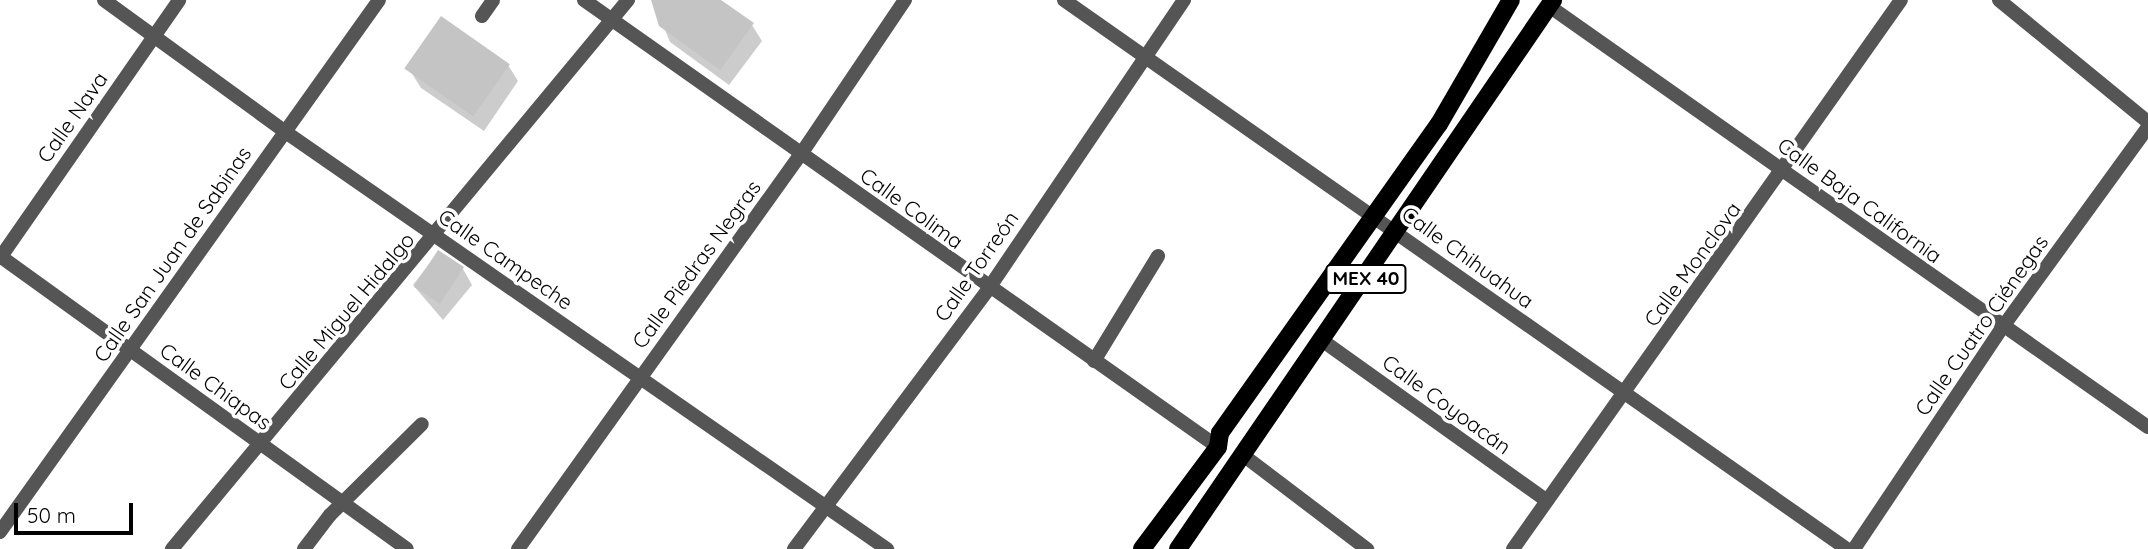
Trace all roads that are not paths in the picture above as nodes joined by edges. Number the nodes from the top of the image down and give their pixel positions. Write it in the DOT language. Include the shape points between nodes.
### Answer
graph roads {
  1 [pos="104,0"];
  2 [pos="179,0"];
  3 [pos="379,0"];
  4 [pos="493,0"];
  5 [pos="584,0"];
  6 [pos="628,0"];
  7 [pos="905,0"];
  8 [pos="1065,0"];
  9 [pos="1184,0"];
  10 [pos="1568,0"];
  11 [pos="1901,0"];
  12 [pos="1999,0"];
  13 [pos="1510,1"];
  14 [pos="1551,3"];
  15 [pos="482,16"];
  16 [pos="612,20"];
  17 [pos="153,37"];
  18 [pos="1144,57"];
  19 [pos="2148,125"];
  20 [pos="284,131"];
  21 [pos="801,155"];
  22 [pos="1784,170"];
  23 [pos="1375,216"];
  24 [pos="1398,233"];
  25 [pos="436,236"];
  26 [pos="1158,256"];
  27 [pos="0,257"];
  28 [pos="989,288"];
  29 [pos="2002,328"];
  30 [pos="1323,341"];
  31 [pos="130,350"];
  32 [pos="1094,361"];
  33 [pos="639,378"];
  34 [pos="1623,395"];
  35 [pos="422,424"];
  36 [pos="2148,427"];
  37 [pos="261,444"];
  38 [pos="1218,447"];
  39 [pos="1243,455"];
  40 [pos="1547,501"];
  41 [pos="341,504"];
  42 [pos="825,505"];
  43 [pos="0,532"];
  44 [pos="172,549"];
  45 [pos="304,549"];
  46 [pos="407,549"];
  47 [pos="518,549"];
  48 [pos="794,549"];
  49 [pos="887,549"];
  50 [pos="1142,549"];
  51 [pos="1178,549"];
  52 [pos="1367,549"];
  53 [pos="1513,549"];
  54 [pos="1847,549"];
  55 [pos="1854,549"];
  1 -- 17 [label="street, Calle Campeche"];
  2 -- 17 [label="street, Calle Nava"];
  3 -- 20 [label="street, Calle San Juan de Sabinas"];
  4 -- 15 [label="street"];
  5 -- 16 [label="street, Calle Colima"];
  6 -- 16 [label="street, Calle Miguel Hidalgo"];
  7 -- 21 [label="street, Calle Piedras Negras"];
  8 -- 18 [label="street, Calle Chihuahua"];
  9 -- 18 [label="street, Calle Torreón"];
  10 -- 14 [label="main road"];
  11 -- 22 [label="street, Calle Monclova"];
  12 -- 19 [label="street"];
  13 -- 23 [label="main road, MEX 40" via="1438,124"];
  14 -- 22 [label="street, Calle Baja California"];
  14 -- 24 [label="main road, MEX 40"];
  16 -- 21 [label="street, Calle Colima"];
  16 -- 25 [label="street, Calle Miguel Hidalgo"];
  17 -- 20 [label="street, Calle Campeche"];
  17 -- 27 [label="street, Calle Nava"];
  18 -- 23 [label="street, Calle Chihuahua"];
  18 -- 28 [label="street, Calle Torreón"];
  19 -- 29 [label="street, Calle Cuatro Ciénegas"];
  20 -- 25 [label="street, Calle Campeche"];
  20 -- 31 [label="street, Calle San Juan de Sabinas"];
  21 -- 28 [label="street, Calle Colima"];
  21 -- 33 [label="street, Calle Piedras Negras"];
  22 -- 29 [label="street, Calle Baja California"];
  22 -- 34 [label="street, Calle Monclova"];
  23 -- 24 [label="street, Calle Chihuahua"];
  23 -- 38 [label="main road, MEX 40" via="1220,433"];
  24 -- 30 [label="main road, MEX 40"];
  24 -- 34 [label="street, Calle Chihuahua"];
  25 -- 33 [label="street, Calle Campeche"];
  25 -- 37 [label="street, Calle Miguel Hidalgo"];
  26 -- 32 [label="street"];
  27 -- 31 [label="street, Calle Chiapas"];
  28 -- 32 [label="street, Calle Colima"];
  28 -- 42 [label="street, Calle Torreón"];
  29 -- 36 [label="street, Calle Baja California"];
  29 -- 55 [label="street, Calle Cuatro Ciénegas"];
  30 -- 39 [label="main road, MEX 40"];
  30 -- 40 [label="street, Calle Coyoacán"];
  31 -- 37 [label="street, Calle Chiapas"];
  31 -- 43 [label="street, Calle San Juan de Sabinas"];
  32 -- 38 [label="street, Calle Colima"];
  33 -- 42 [label="street, Calle Campeche"];
  33 -- 47 [label="street, Calle Piedras Negras"];
  34 -- 40 [label="street, Calle Monclova"];
  34 -- 54 [label="street, Calle Chihuahua"];
  35 -- 41 [label="street"];
  37 -- 41 [label="street, Calle Chiapas"];
  37 -- 44 [label="street, Calle Miguel Hidalgo"];
  38 -- 50 [label="main road, MEX 40"];
  39 -- 51 [label="main road, MEX 40"];
  39 -- 52 [label="street"];
  40 -- 53 [label="street, Calle Monclova"];
  41 -- 45 [label="street"];
  41 -- 46 [label="street, Calle Chiapas"];
  42 -- 48 [label="street, Calle Torreón"];
  42 -- 49 [label="street, Calle Campeche"];
}
